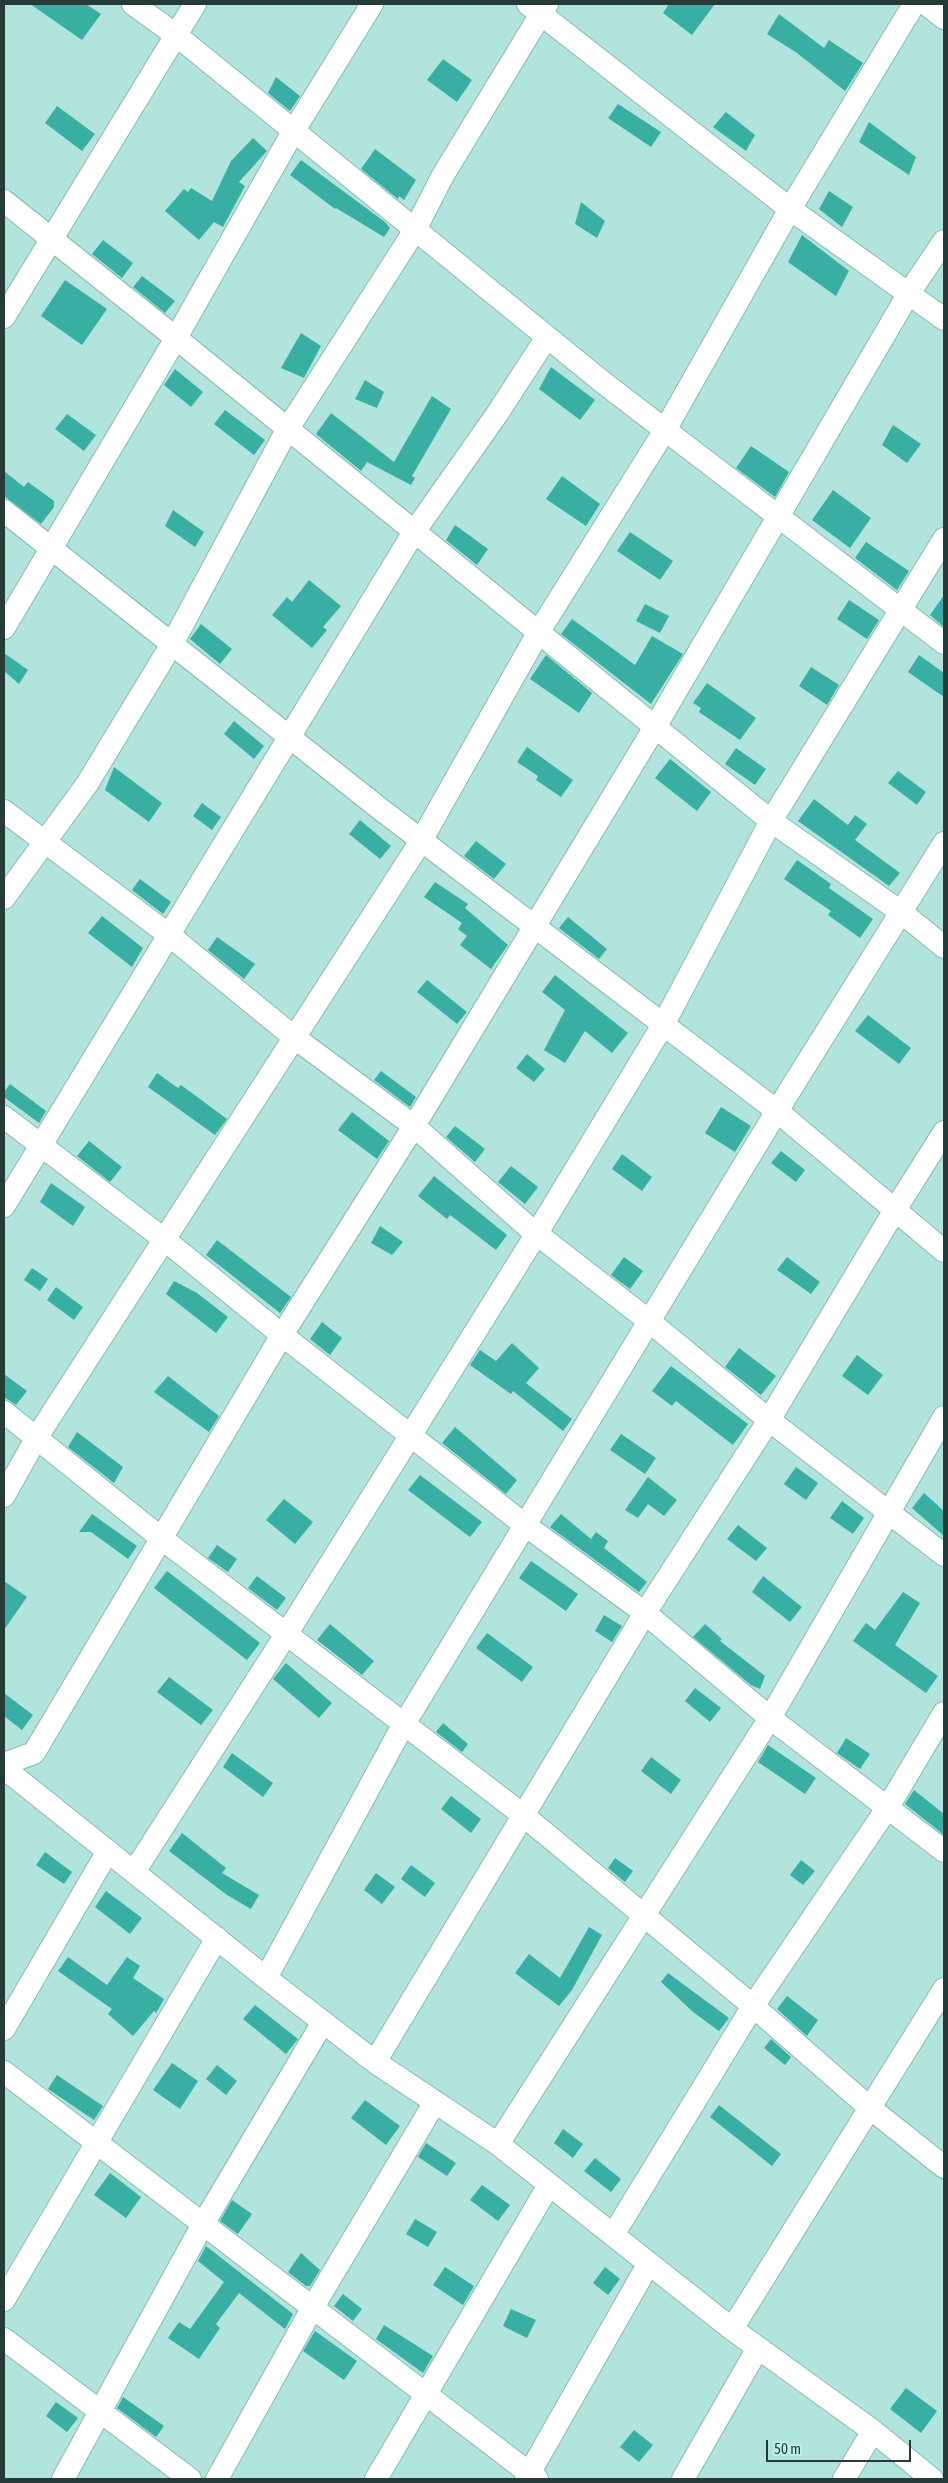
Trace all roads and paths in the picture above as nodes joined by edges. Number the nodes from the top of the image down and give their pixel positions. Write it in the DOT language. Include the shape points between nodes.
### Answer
graph roads {
  1 [pos="133,4"];
  2 [pos="195,4"];
  3 [pos="372,4"];
  4 [pos="914,4"];
  5 [pos="926,4"];
  6 [pos="539,7"];
  7 [pos="944,18"];
  8 [pos="176,35"];
  9 [pos="293,132"];
  10 [pos="4,201"];
  11 [pos="790,209"];
  12 [pos="415,230"];
  13 [pos="51,239"];
  14 [pos="944,241"];
  15 [pos="910,293"];
  16 [pos="4,317"];
  17 [pos="944,319"];
  18 [pos="547,337"];
  19 [pos="176,338"];
  20 [pos="287,430"];
  21 [pos="665,430"];
  22 [pos="4,511"];
  23 [pos="780,517"];
  24 [pos="414,532"];
  25 [pos="944,538"];
  26 [pos="50,547"];
  27 [pos="901,609"];
  28 [pos="4,628"];
  29 [pos="538,633"];
  30 [pos="944,642"];
  31 [pos="172,644"];
  32 [pos="655,727"];
  33 [pos="289,737"];
  34 [pos="4,810"];
  35 [pos="771,821"];
  36 [pos="421,840"];
  37 [pos="46,842"];
  38 [pos="944,842"];
  39 [pos="4,898"];
  40 [pos="901,912"];
  41 [pos="534,927"];
  42 [pos="169,935"];
  43 [pos="944,947"];
  44 [pos="663,1026"];
  45 [pos="295,1038"];
  46 [pos="777,1111"];
  47 [pos="4,1117"];
  48 [pos="414,1126"];
  49 [pos="944,1132"];
  50 [pos="41,1147"];
  51 [pos="4,1206"];
  52 [pos="895,1210"];
  53 [pos="536,1233"];
  54 [pos="165,1240"];
  55 [pos="944,1251"];
  56 [pos="649,1321"];
  57 [pos="282,1335"];
  58 [pos="4,1412"];
  59 [pos="944,1417"];
  60 [pos="769,1420"];
  61 [pos="410,1434"];
  62 [pos="37,1437"];
  63 [pos="4,1496"];
  64 [pos="889,1512"];
  65 [pos="525,1525"];
  66 [pos="161,1538"];
  67 [pos="944,1555"];
  68 [pos="646,1613"];
  69 [pos="287,1633"];
  70 [pos="944,1713"];
  71 [pos="770,1718"];
  72 [pos="405,1723"];
  73 [pos="4,1766"];
  74 [pos="888,1806"];
  75 [pos="523,1815"];
  76 [pos="108,1851"];
  77 [pos="944,1851"];
  78 [pos="134,1872"];
  79 [pos="644,1917"];
  80 [pos="217,1938"];
  81 [pos="266,1978"];
  82 [pos="944,1989"];
  83 [pos="753,2006"];
  84 [pos="323,2022"];
  85 [pos="4,2029"];
  86 [pos="375,2062"];
  87 [pos="4,2072"];
  88 [pos="435,2102"];
  89 [pos="870,2108"];
  90 [pos="97,2143"];
  91 [pos="498,2144"];
  92 [pos="944,2167"];
  93 [pos="549,2185"];
  94 [pos="203,2224"];
  95 [pos="613,2235"];
  96 [pos="649,2264"];
  97 [pos="4,2300"];
  98 [pos="313,2307"];
  99 [pos="732,2329"];
  100 [pos="4,2339"];
  101 [pos="758,2348"];
  102 [pos="427,2395"];
  103 [pos="100,2411"];
  104 [pos="873,2431"];
  105 [pos="531,2477"];
  106 [pos="64,2479"];
  107 [pos="190,2479"];
  108 [pos="217,2479"];
  109 [pos="376,2479"];
  110 [pos="683,2479"];
  111 [pos="844,2479"];
  112 [pos="932,2479"];
  1 -- 8 [label="street"];
  2 -- 8 [label="street"];
  3 -- 9 [label="street"];
  4 -- 11 [label="street"];
  5 -- 7 [label="street"];
  6 -- 11 [label="street"];
  6 -- 12 [label="street"];
  8 -- 9 [label="street"];
  8 -- 13 [label="street"];
  9 -- 12 [label="street"];
  9 -- 19 [label="street"];
  10 -- 13 [label="street"];
  11 -- 15 [label="street"];
  11 -- 21 [label="street"];
  12 -- 18 [label="street"];
  12 -- 20 [label="street"];
  13 -- 16 [label="street"];
  13 -- 19 [label="street"];
  14 -- 15 [label="street"];
  15 -- 17 [label="street"];
  15 -- 23 [label="street"];
  18 -- 21 [label="street"];
  18 -- 24 [label="street"];
  19 -- 20 [label="street"];
  19 -- 26 [label="street"];
  20 -- 24 [label="street"];
  20 -- 31 [label="street"];
  21 -- 23 [label="street"];
  21 -- 29 [label="street"];
  22 -- 26 [label="street"];
  23 -- 27 [label="street"];
  23 -- 32 [label="street"];
  24 -- 29 [label="street"];
  24 -- 33 [label="street"];
  25 -- 27 [label="street"];
  26 -- 28 [label="street"];
  26 -- 31 [label="street"];
  27 -- 30 [label="street"];
  27 -- 35 [label="street"];
  29 -- 32 [label="street"];
  29 -- 36 [label="street"];
  31 -- 33 [label="street"];
  31 -- 37 [label="street" via="87,784"];
  32 -- 35 [label="street"];
  32 -- 41 [label="street"];
  33 -- 36 [label="street"];
  33 -- 42 [label="street"];
  34 -- 37 [label="street"];
  35 -- 40 [label="street"];
  35 -- 44 [label="street"];
  36 -- 41 [label="street"];
  36 -- 45 [label="street"];
  37 -- 39 [label="street"];
  37 -- 42 [label="street"];
  38 -- 40 [label="street"];
  40 -- 43 [label="street"];
  40 -- 46 [label="street"];
  41 -- 44 [label="street"];
  41 -- 48 [label="street"];
  42 -- 45 [label="street"];
  42 -- 50 [label="street"];
  44 -- 46 [label="street"];
  44 -- 53 [label="street"];
  45 -- 48 [label="street"];
  45 -- 54 [label="street"];
  46 -- 52 [label="street"];
  46 -- 56 [label="street"];
  47 -- 50 [label="street"];
  48 -- 53 [label="street"];
  48 -- 57 [label="street"];
  49 -- 52 [label="street"];
  50 -- 51 [label="street"];
  50 -- 54 [label="street"];
  52 -- 55 [label="street"];
  52 -- 60 [label="street"];
  53 -- 56 [label="street"];
  53 -- 61 [label="street"];
  54 -- 57 [label="street"];
  54 -- 62 [label="street"];
  56 -- 60 [label="street"];
  56 -- 65 [label="street"];
  57 -- 61 [label="street"];
  57 -- 66 [label="street"];
  58 -- 62 [label="street"];
  59 -- 64 [label="street"];
  60 -- 64 [label="street"];
  60 -- 68 [label="street"];
  61 -- 65 [label="street"];
  61 -- 69 [label="street"];
  62 -- 63 [label="street"];
  62 -- 66 [label="street"];
  64 -- 67 [label="street"];
  64 -- 71 [label="street"];
  65 -- 68 [label="street"];
  65 -- 72 [label="street"];
  66 -- 69 [label="street"];
  66 -- 73 [label="street" via="34,1753"];
  68 -- 71 [label="street"];
  68 -- 75 [label="street"];
  69 -- 72 [label="street"];
  69 -- 78 [label="street"];
  70 -- 74 [label="street"];
  71 -- 74 [label="street"];
  71 -- 79 [label="street"];
  72 -- 75 [label="street"];
  72 -- 81 [label="street"];
  73 -- 76 [label="street"];
  74 -- 77 [label="street"];
  74 -- 83 [label="street"];
  75 -- 79 [label="street"];
  75 -- 86 [label="street"];
  76 -- 78 [label="street"];
  76 -- 85 [label="street"];
  78 -- 80 [label="street"];
  79 -- 83 [label="street"];
  79 -- 91 [label="street"];
  80 -- 81 [label="street"];
  80 -- 90 [label="street"];
  81 -- 84 [label="street"];
  82 -- 89 [label="street"];
  83 -- 89 [label="street"];
  83 -- 95 [label="street"];
  84 -- 86 [label="street"];
  84 -- 94 [label="street"];
  86 -- 88 [label="street"];
  87 -- 90 [label="street"];
  88 -- 91 [label="street"];
  88 -- 98 [label="street"];
  89 -- 92 [label="street"];
  89 -- 99 [label="street"];
  90 -- 94 [label="street"];
  90 -- 97 [label="street"];
  91 -- 93 [label="street"];
  93 -- 95 [label="street"];
  93 -- 102 [label="street"];
  94 -- 98 [label="street"];
  94 -- 103 [label="street"];
  95 -- 96 [label="street"];
  96 -- 99 [label="street"];
  96 -- 105 [label="street"];
  98 -- 102 [label="street"];
  98 -- 108 [label="street"];
  99 -- 101 [label="street"];
  100 -- 103 [label="street"];
  101 -- 104 [label="street"];
  101 -- 110 [label="street"];
  102 -- 105 [label="street"];
  102 -- 109 [label="street"];
  103 -- 106 [label="street"];
  103 -- 107 [label="street"];
  104 -- 111 [label="street"];
  104 -- 112 [label="street"];
}
